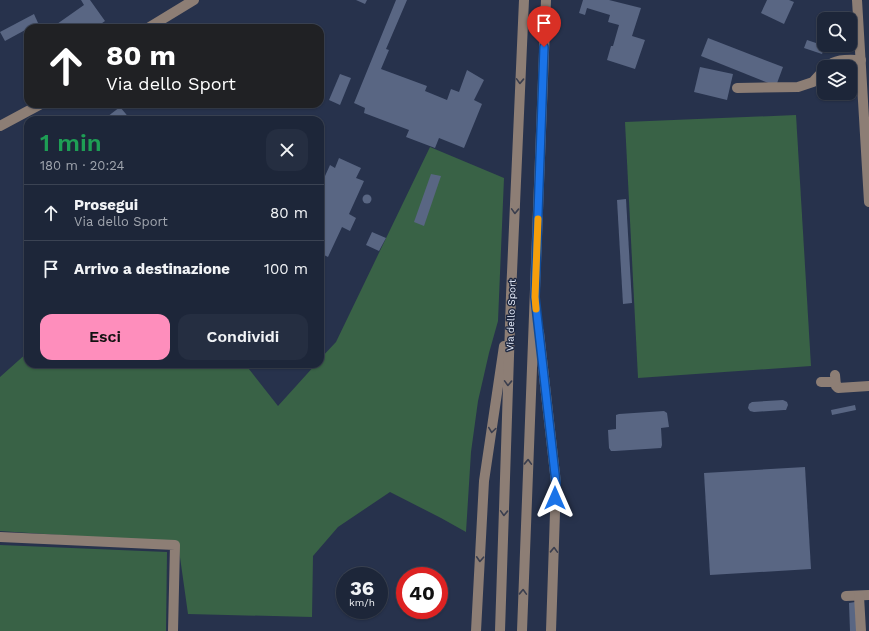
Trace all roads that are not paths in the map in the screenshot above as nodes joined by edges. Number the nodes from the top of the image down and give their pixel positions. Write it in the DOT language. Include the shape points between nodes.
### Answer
graph roads {
  1 [pos="194,0"];
  2 [pos="524,0"];
  3 [pos="546,0"];
  4 [pos="858,0"];
  5 [pos="155,24"];
  6 [pos="857,60"];
  7 [pos="861,60"];
  8 [pos="817,79"];
  9 [pos="737,88"];
  10 [pos="34,108"];
  11 [pos="0,126"];
  12 [pos="869,202"];
  13 [pos="511,294"];
  14 [pos="535,297"];
  15 [pos="821,382"];
  16 [pos="869,386"];
  17 [pos="0,537"];
  18 [pos="864,595"];
  19 [pos="846,596"];
  20 [pos="173,631"];
  21 [pos="476,631"];
  22 [pos="500,631"];
  23 [pos="522,631"];
  24 [pos="551,631"];
  25 [pos="861,631"];
  1 -- 5 [label="street"];
  2 -- 13 [label="street, Via dello Sport, one-way"];
  3 -- 14 [label="street"];
  4 -- 7 [label="street"];
  6 -- 7 [label="street"];
  7 -- 12 [label="street"];
  8 -- 9 [label="street" via="798,87"];
  10 -- 11 [label="street"];
  13 -- 21 [label="street, one-way" via="484,481"];
  13 -- 22 [label="street, Via dello Sport, one-way"];
  23 -- 14 [label="street, one-way"];
  24 -- 14 [label="street, one-way" via="556,483"];
  15 -- 16 [label="street" via="835,378 838,388"];
  17 -- 20 [label="street" via="175,545"];
  18 -- 19 [label="street"];
  18 -- 25 [label="street"];
}
